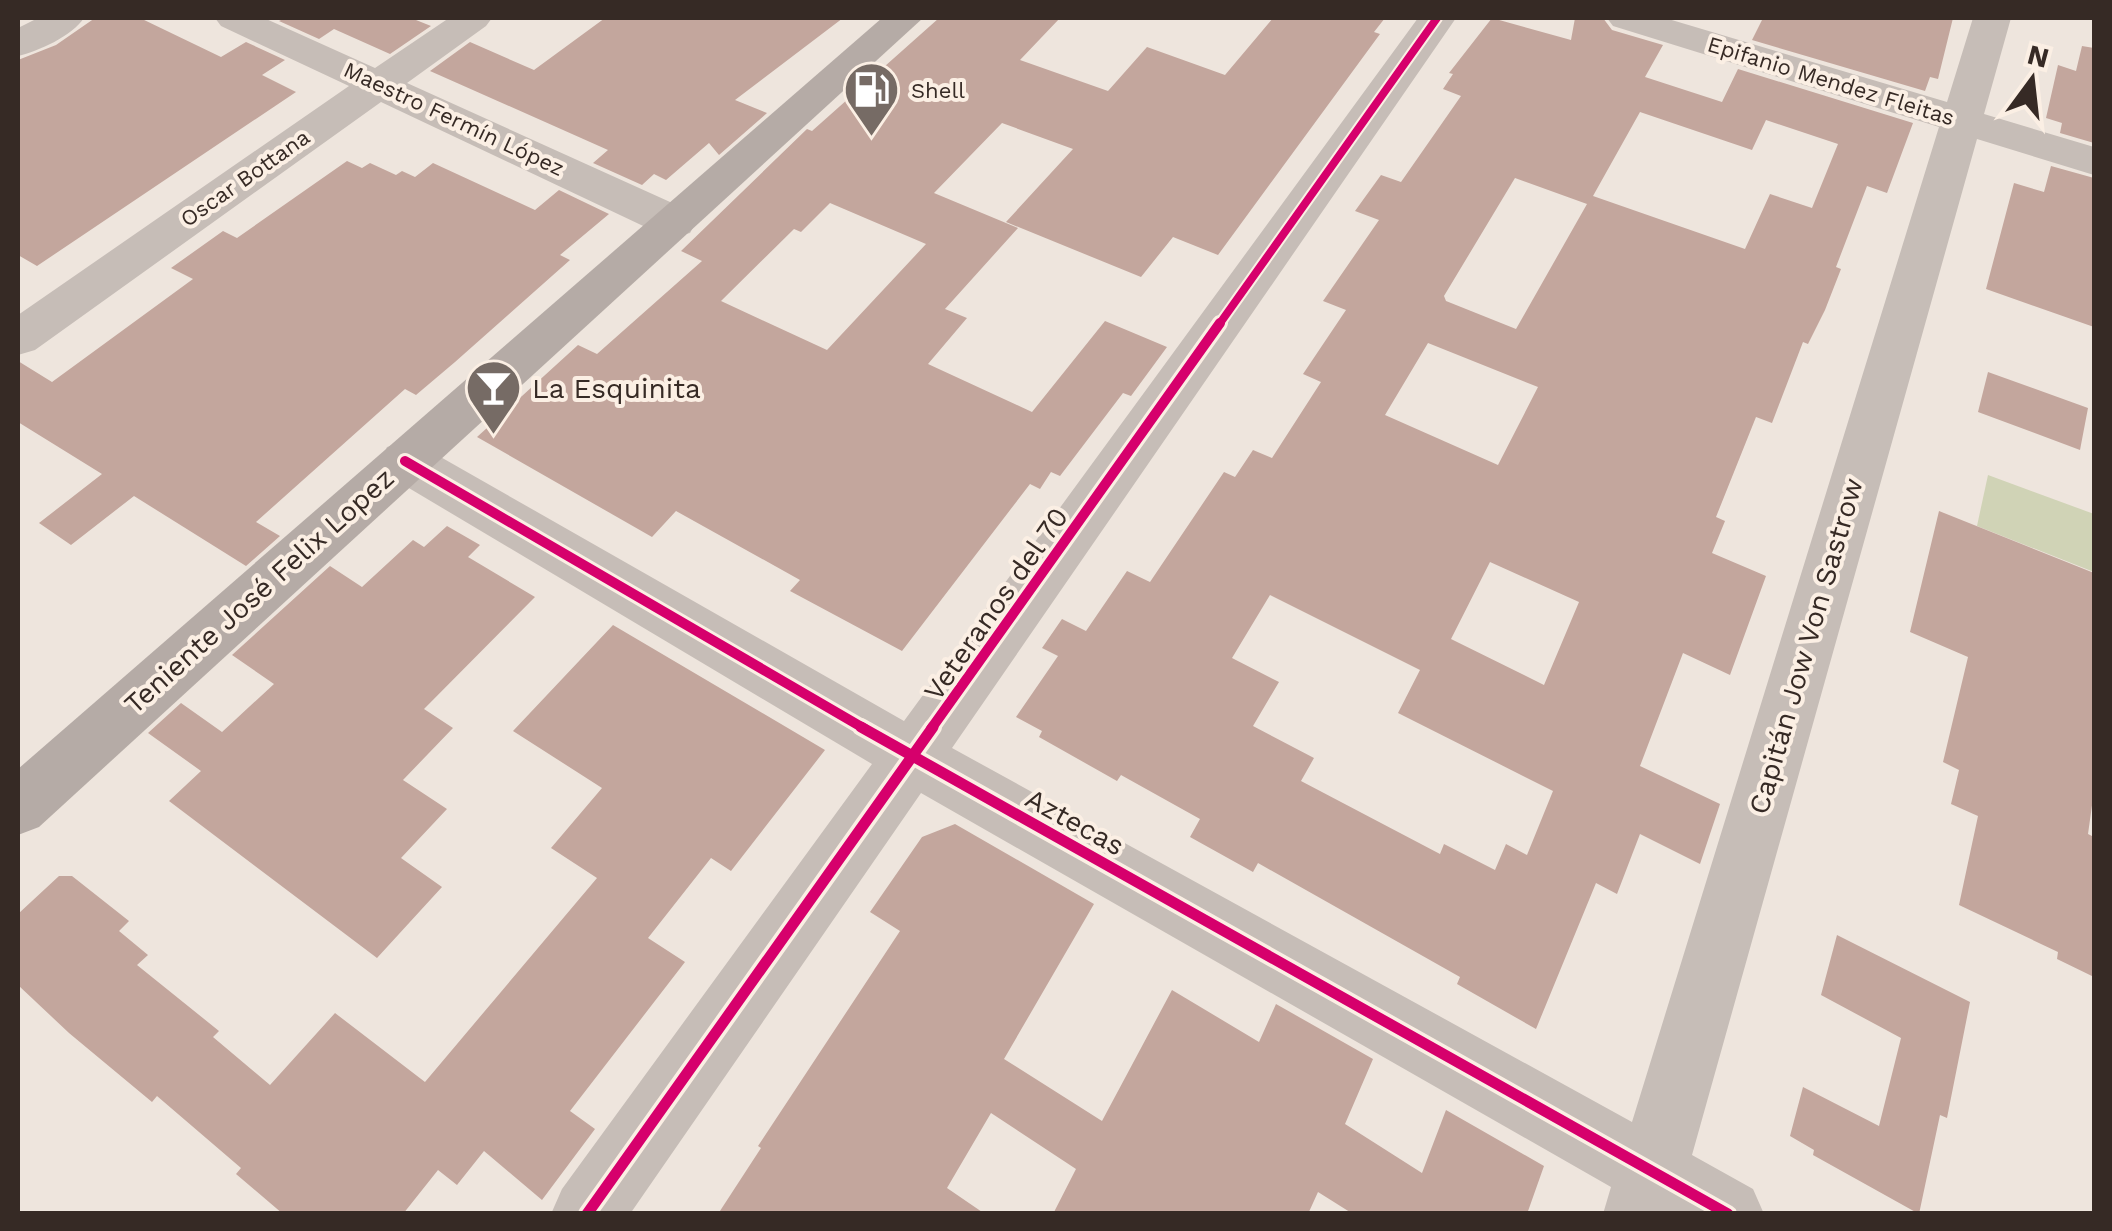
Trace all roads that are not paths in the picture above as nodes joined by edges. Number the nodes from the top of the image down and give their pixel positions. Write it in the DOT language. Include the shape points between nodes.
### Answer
graph roads {
  1 [pos="64,18"];
  2 [pos="234,18"];
  3 [pos="473,18"];
  4 [pos="904,18"];
  5 [pos="1437,18"];
  6 [pos="1626,18"];
  7 [pos="1992,18"];
  8 [pos="18,44"];
  9 [pos="378,84"];
  10 [pos="1960,120"];
  11 [pos="2094,161"];
  12 [pos="674,222"];
  13 [pos="18,338"];
  14 [pos="405,461"];
  15 [pos="914,758"];
  16 [pos="18,807"];
  17 [pos="1646,1192"];
  18 [pos="587,1214"];
  19 [pos="1728,1214"];
  1 -- 8 [label="street"];
  2 -- 9 [label="street, Maestro Fermín López"];
  3 -- 9 [label="street, Oscar Bottana"];
  4 -- 12 [label="main road, Teniente José Felix Lopez"];
  5 -- 15 [label="street, Veteranos del 70"];
  6 -- 10 [label="street, Epifanio Mendez Fleitas"];
  7 -- 10 [label="street, Capitán Jow Von Sastrow"];
  9 -- 12 [label="street, Maestro Fermín López"];
  9 -- 13 [label="street, Oscar Bottana"];
  10 -- 11 [label="street, Epifanio Mendez Fleitas"];
  10 -- 17 [label="street, Capitán Jow Von Sastrow"];
  12 -- 14 [label="main road, Teniente José Felix Lopez"];
  14 -- 15 [label="street, Aztecas"];
  14 -- 16 [label="main road, Teniente José Felix Lopez"];
  15 -- 17 [label="street, Aztecas"];
  15 -- 18 [label="street, Veteranos del 70"];
  17 -- 19 [label="street, Aztecas"];
}
